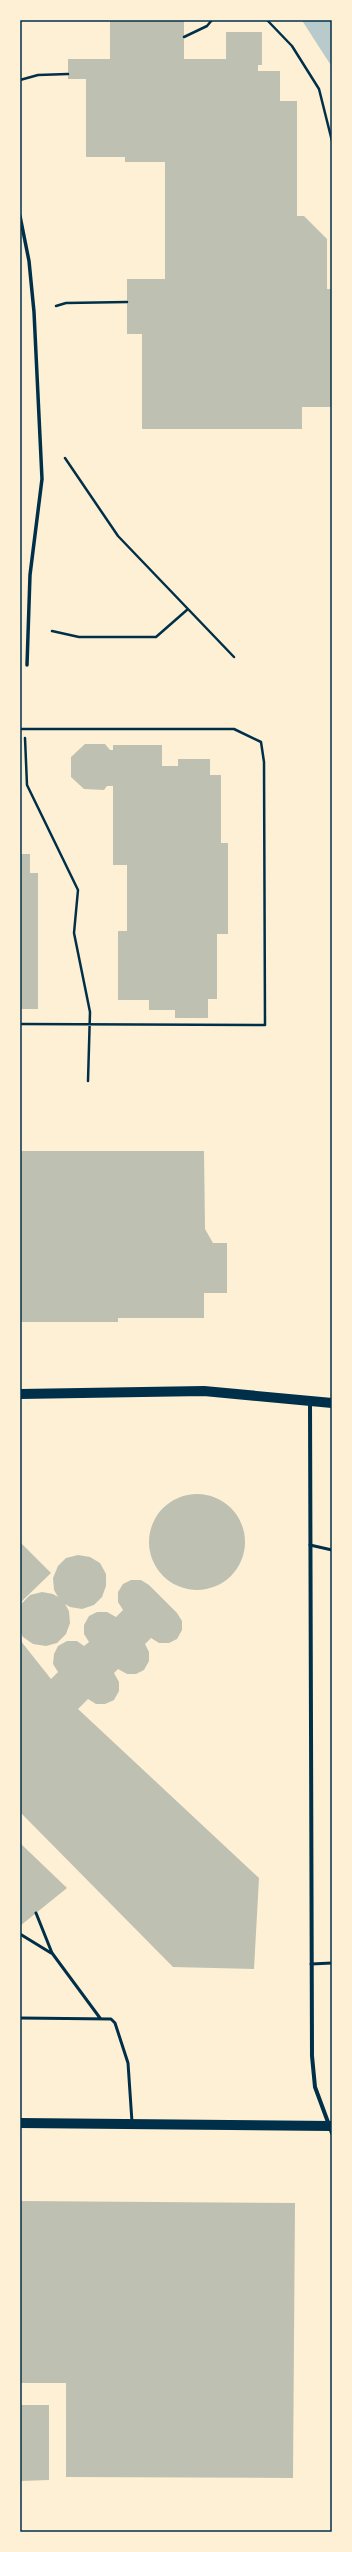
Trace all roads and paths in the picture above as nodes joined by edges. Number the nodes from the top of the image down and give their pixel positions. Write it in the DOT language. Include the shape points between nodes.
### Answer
graph roads {
  1 [pos="212,20"];
  2 [pos="267,20"];
  3 [pos="184,37"];
  4 [pos="68,74"];
  5 [pos="20,80"];
  6 [pos="332,141"];
  7 [pos="20,216"];
  8 [pos="127,302"];
  9 [pos="34,312"];
  10 [pos="40,428"];
  11 [pos="188,609"];
  12 [pos="29,619"];
  13 [pos="234,657"];
  14 [pos="27,665"];
  15 [pos="20,729"];
  16 [pos="25,738"];
  17 [pos="20,1024"];
  18 [pos="89,1024"];
  19 [pos="88,1081"];
  20 [pos="20,1394"];
  21 [pos="310,1400"];
  22 [pos="332,1403"];
  23 [pos="310,1545"];
  24 [pos="332,1550"];
  25 [pos="36,1913"];
  26 [pos="20,1934"];
  27 [pos="52,1953"];
  28 [pos="332,1963"];
  29 [pos="312,1964"];
  30 [pos="20,2018"];
  31 [pos="100,2019"];
  32 [pos="20,2123"];
  33 [pos="132,2124"];
  34 [pos="331,2128"];
  1 -- 3 [label="path" via="207,26"];
  2 -- 6 [label="path" via="292,46 319,89"];
  4 -- 5 [label="path" via="38,75"];
  7 -- 9 [label="street" via="29,261"];
  8 -- 9 [label="path" via="66,303"];
  9 -- 10 [label="street"];
  10 -- 11 [label="path" via="70,464 118,536"];
  10 -- 12 [label="street" via="42,479 30,575"];
  11 -- 12 [label="path" via="156,637 79,637 49,630"];
  11 -- 13 [label="path"];
  12 -- 14 [label="street"];
  15 -- 18 [label="path" via="234,729 261,742 264,762 265,1025"];
  16 -- 18 [label="path" via="27,785 78,890 74,933 90,1012"];
  17 -- 18 [label="path"];
  18 -- 19 [label="path"];
  20 -- 21 [label="main road" via="204,1391"];
  21 -- 22 [label="main road"];
  21 -- 23 [label="street"];
  23 -- 24 [label="lane"];
  23 -- 29 [label="street"];
  25 -- 27 [label="lane"];
  26 -- 27 [label="lane"];
  27 -- 31 [label="lane"];
  28 -- 29 [label="lane"];
  29 -- 34 [label="street" via="315,2087"];
  30 -- 31 [label="lane"];
  31 -- 33 [label="lane" via="115,2023 127,2059"];
  32 -- 33 [label="main road"];
  33 -- 34 [label="main road"];
}
